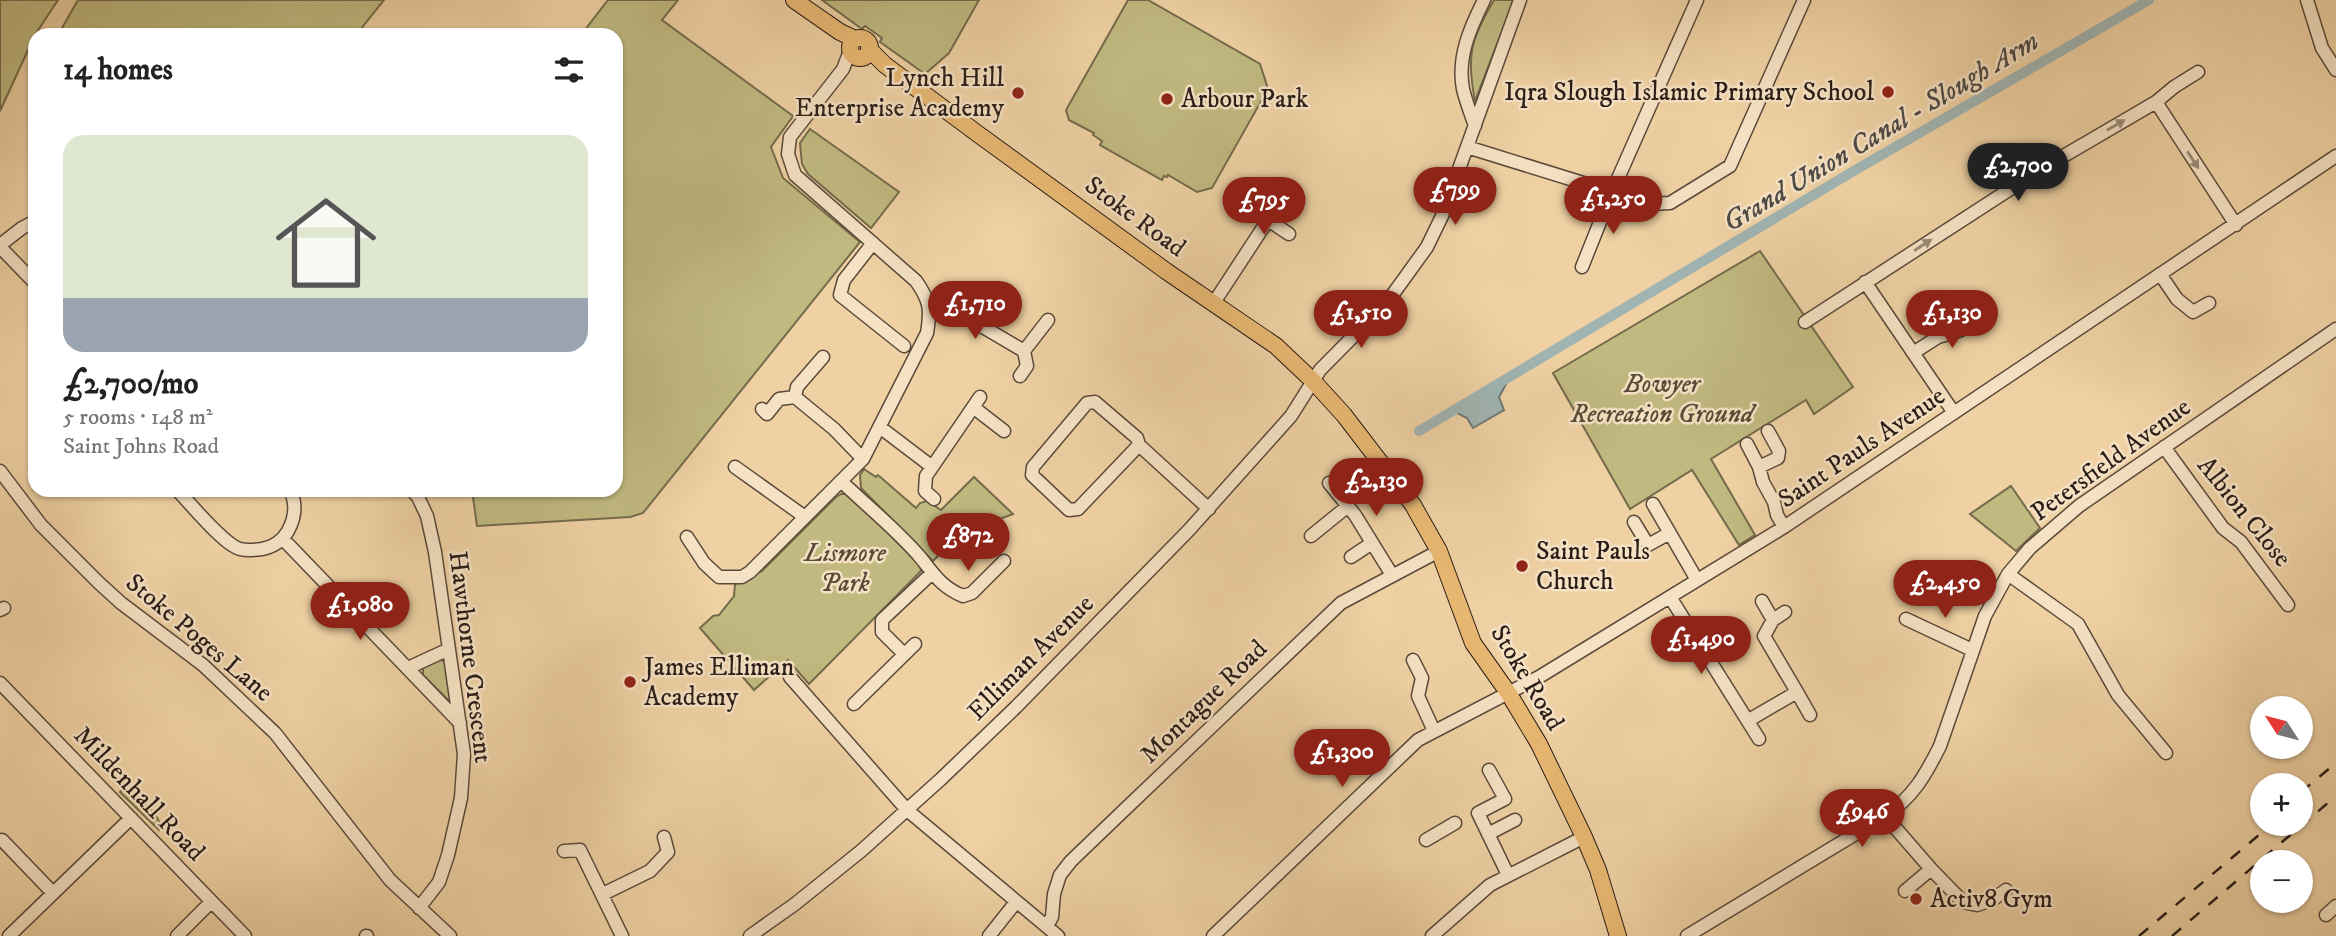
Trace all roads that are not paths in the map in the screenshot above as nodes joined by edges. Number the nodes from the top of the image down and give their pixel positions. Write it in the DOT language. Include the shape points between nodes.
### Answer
graph roads {
  1 [pos="794,0"];
  2 [pos="1485,0"];
  3 [pos="1520,0"];
  4 [pos="1698,0"];
  5 [pos="1804,0"];
  6 [pos="2307,0"];
  7 [pos="858,50"];
  8 [pos="2336,70"];
  9 [pos="2198,72"];
  10 [pos="2156,102"];
  11 [pos="1475,127"];
  12 [pos="1467,147"];
  13 [pos="2336,156"];
  14 [pos="1612,192"];
  15 [pos="28,225"];
  16 [pos="2236,225"];
  17 [pos="1290,234"];
  18 [pos="873,243"];
  19 [pos="0,246"];
  20 [pos="1581,267"];
  21 [pos="2160,274"];
  22 [pos="28,276"];
  23 [pos="1865,282"];
  24 [pos="2209,303"];
  25 [pos="1213,304"];
  26 [pos="930,314"];
  27 [pos="1048,320"];
  28 [pos="1805,323"];
  29 [pos="2336,329"];
  30 [pos="1967,330"];
  31 [pos="904,346"];
  32 [pos="1024,351"];
  33 [pos="1913,353"];
  34 [pos="823,357"];
  35 [pos="1020,376"];
  36 [pos="1312,381"];
  37 [pos="795,397"];
  38 [pos="762,409"];
  39 [pos="1954,413"];
  40 [pos="881,428"];
  41 [pos="1003,431"];
  42 [pos="1768,431"];
  43 [pos="1747,444"];
  44 [pos="1139,445"];
  45 [pos="2164,447"];
  46 [pos="863,459"];
  47 [pos="931,466"];
  48 [pos="735,467"];
  49 [pos="1759,467"];
  50 [pos="0,471"];
  51 [pos="842,482"];
  52 [pos="1329,483"];
  53 [pos="184,497"];
  54 [pos="293,497"];
  55 [pos="418,497"];
  56 [pos="934,499"];
  57 [pos="1653,504"];
  58 [pos="1348,506"];
  59 [pos="1209,509"];
  60 [pos="805,517"];
  61 [pos="1634,522"];
  62 [pos="1784,527"];
  63 [pos="1670,533"];
  64 [pos="1311,536"];
  65 [pos="687,537"];
  66 [pos="283,539"];
  67 [pos="1372,543"];
  68 [pos="1438,551"];
  69 [pos="1351,557"];
  70 [pos="1004,561"];
  71 [pos="932,574"];
  72 [pos="2008,574"];
  73 [pos="1392,575"];
  74 [pos="1697,580"];
  75 [pos="1670,597"];
  76 [pos="1762,601"];
  77 [pos="2288,605"];
  78 [pos="1786,612"];
  79 [pos="1906,619"];
  80 [pos="1773,620"];
  81 [pos="915,644"];
  82 [pos="449,649"];
  83 [pos="1972,650"];
  84 [pos="904,654"];
  85 [pos="1413,660"];
  86 [pos="408,668"];
  87 [pos="790,677"];
  88 [pos="0,683"];
  89 [pos="1797,692"];
  90 [pos="1509,694"];
  91 [pos="854,704"];
  92 [pos="1810,715"];
  93 [pos="1749,720"];
  94 [pos="460,723"];
  95 [pos="1434,731"];
  96 [pos="1759,739"];
  97 [pos="2166,753"];
  98 [pos="1489,770"];
  99 [pos="906,810"];
  100 [pos="1885,816"];
  101 [pos="131,818"];
  102 [pos="1467,818"];
  103 [pos="1515,820"];
  104 [pos="1488,834"];
  105 [pos="664,837"];
  106 [pos="1584,837"];
  107 [pos="1426,840"];
  108 [pos="2,841"];
  109 [pos="564,851"];
  110 [pos="1931,869"];
  111 [pos="1508,876"];
  112 [pos="1905,891"];
  113 [pos="2006,891"];
  114 [pos="53,893"];
  115 [pos="603,894"];
  116 [pos="211,902"];
  117 [pos="1016,902"];
  118 [pos="419,908"];
  119 [pos="1046,926"];
  120 [pos="448,935"];
  121 [pos="9,936"];
  122 [pos="177,936"];
  123 [pos="245,936"];
  124 [pos="622,936"];
  125 [pos="750,936"];
  126 [pos="989,936"];
  127 [pos="1058,936"];
  128 [pos="1213,936"];
  129 [pos="1432,936"];
  130 [pos="1618,936"];
  131 [pos="1687,936"];
  1 -- 7 [label="main road, Stoke Road"];
  2 -- 11 [label="street" via="1463,54 1463,89"];
  3 -- 11 [label="street, Elliman Avenue"];
  4 -- 14 [label="street"];
  5 -- 14 [label="street" via="1730,166 1670,203 1651,204"];
  6 -- 8 [label="street" via="2322,48"];
  7 -- 18 [label="street" via="790,137 788,154 795,175"];
  7 -- 25 [label="main road, Stoke Road"];
  9 -- 10 [label="street"];
  10 -- 16 [label="street, one-way"];
  23 -- 10 [label="street, one-way"];
  11 -- 12 [label="street, Elliman Avenue"];
  12 -- 14 [label="street"];
  12 -- 36 [label="street, Elliman Avenue" via="1426,247 1388,301"];
  13 -- 16 [label="street, Saint Pauls Avenue"];
  14 -- 20 [label="street"];
  15 -- 19 [label="street"];
  16 -- 21 [label="street, Saint Pauls Avenue"];
  17 -- 25 [label="street" via="1262,216"];
  18 -- 26 [label="street" via="916,281 927,296"];
  18 -- 31 [label="street" via="844,280 840,295"];
  19 -- 22 [label="street"];
  21 -- 24 [label="street" via="2177,299 2193,312"];
  21 -- 39 [label="street, Saint Pauls Avenue"];
  23 -- 28 [label="street"];
  23 -- 33 [label="street"];
  25 -- 36 [label="main road, Stoke Road" via="1276,346"];
  26 -- 32 [label="street" via="961,314"];
  26 -- 40 [label="street" via="927,333"];
  27 -- 32 [label="street"];
  29 -- 45 [label="street, Petersfield Avenue"];
  30 -- 33 [label="street" via="1938,337"];
  32 -- 35 [label="street" via="1027,366"];
  33 -- 39 [label="street"];
  34 -- 37 [label="street" via="797,387"];
  36 -- 59 [label="street, Elliman Avenue" via="1295,411"];
  36 -- 68 [label="main road, Stoke Road" via="1413,505"];
  37 -- 38 [label="street" via="779,399 768,414"];
  37 -- 46 [label="street"];
  39 -- 62 [label="street, Saint Pauls Avenue"];
  40 -- 46 [label="street"];
  40 -- 47 [label="street"];
  41 -- 47 [label="street" via="976,402"];
  42 -- 49 [label="street" via="1779,451 1777,458"];
  43 -- 49 [label="street"];
  44 -- 44 [label="street" via="1137,438 1095,402 1087,403 1033,467 1032,475 1069,510 1078,509"];
  44 -- 59 [label="street"];
  45 -- 72 [label="street, Petersfield Avenue" via="2053,527"];
  45 -- 77 [label="street, Albion Close" via="2223,528 2241,542"];
  46 -- 51 [label="street"];
  47 -- 56 [label="street" via="925,491"];
  48 -- 60 [label="street"];
  49 -- 62 [label="street"];
  50 -- 118 [label="street, Stoke Poges Lane" via="41,525 99,583 204,665 275,733 390,880"];
  51 -- 60 [label="street"];
  51 -- 71 [label="street"];
  52 -- 58 [label="street"];
  53 -- 66 [label="street" via="238,549 268,548"];
  54 -- 66 [label="street" via="295,518"];
  55 -- 82 [label="street, Hawthorne Crescent" via="435,552"];
  57 -- 63 [label="street"];
  58 -- 64 [label="street"];
  58 -- 67 [label="street"];
  59 -- 99 [label="street, Elliman Avenue" via="1016,707"];
  60 -- 65 [label="street" via="742,576 719,577"];
  61 -- 63 [label="street" via="1648,545"];
  62 -- 74 [label="street, Saint Pauls Avenue"];
  63 -- 74 [label="street"];
  66 -- 86 [label="street"];
  67 -- 69 [label="street"];
  67 -- 73 [label="street"];
  68 -- 73 [label="street, Montague Road"];
  68 -- 90 [label="main road, Stoke Road" via="1473,643"];
  70 -- 71 [label="street" via="972,593 963,596"];
  71 -- 84 [label="street" via="882,620 882,632"];
  72 -- 83 [label="street, Petersfield Avenue" via="1984,616"];
  72 -- 97 [label="street" via="2078,624 2118,695"];
  73 -- 119 [label="street, Montague Road" via="1341,603 1071,861 1060,875"];
  74 -- 75 [label="street, Saint Pauls Avenue"];
  75 -- 90 [label="street, Saint Pauls Avenue"];
  75 -- 93 [label="street"];
  76 -- 80 [label="street"];
  78 -- 80 [label="street"];
  79 -- 83 [label="street"];
  80 -- 89 [label="street" via="1764,636"];
  81 -- 84 [label="street"];
  82 -- 86 [label="street"];
  82 -- 94 [label="street, Hawthorne Crescent"];
  83 -- 100 [label="street, Petersfield Avenue" via="1932,762 1911,796"];
  84 -- 91 [label="street"];
  85 -- 95 [label="street" via="1422,678 1418,696"];
  86 -- 94 [label="street"];
  87 -- 99 [label="street"];
  88 -- 101 [label="street, Mildenhall Road"];
  89 -- 92 [label="street"];
  89 -- 93 [label="street"];
  90 -- 95 [label="street, Saint Pauls Avenue"];
  90 -- 106 [label="main road, Stoke Road"];
  93 -- 96 [label="street"];
  94 -- 118 [label="street, Hawthorne Crescent" via="464,754 456,821 439,882"];
  95 -- 128 [label="street, Saint Pauls Avenue" via="1407,749"];
  98 -- 102 [label="street" via="1505,799"];
  99 -- 117 [label="street"];
  99 -- 125 [label="street, Elliman Avenue" via="861,851"];
  100 -- 110 [label="street"];
  100 -- 131 [label="street, Petersfield Avenue"];
  101 -- 114 [label="street"];
  101 -- 116 [label="street, Mildenhall Road"];
  102 -- 104 [label="street"];
  102 -- 107 [label="street"];
  103 -- 104 [label="street"];
  104 -- 111 [label="street"];
  105 -- 115 [label="street" via="668,852 650,871"];
  106 -- 111 [label="street"];
  106 -- 130 [label="main road, Stoke Road"];
  108 -- 114 [label="street"];
  109 -- 115 [label="street" via="580,850"];
  110 -- 112 [label="street"];
  110 -- 113 [label="street" via="1963,902 1977,905"];
  111 -- 129 [label="street" via="1490,885"];
  114 -- 121 [label="street"];
  115 -- 124 [label="street"];
  116 -- 122 [label="street"];
  116 -- 123 [label="street, Mildenhall Road"];
  117 -- 119 [label="street"];
  117 -- 126 [label="street"];
  118 -- 120 [label="street, Stoke Poges Lane"];
  119 -- 127 [label="street"];
}
